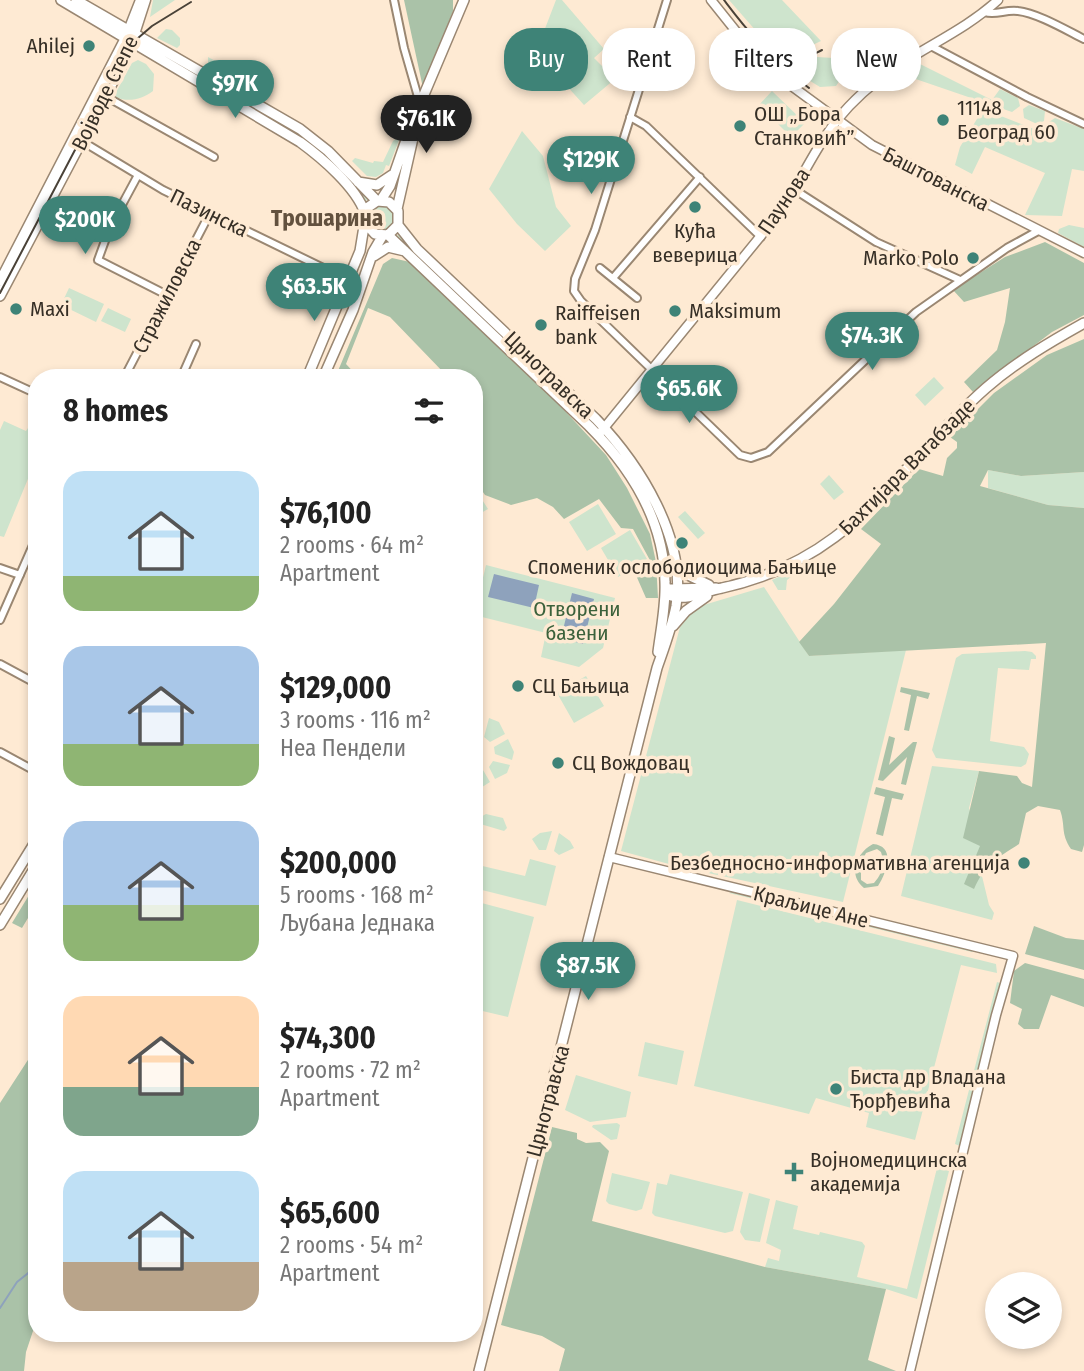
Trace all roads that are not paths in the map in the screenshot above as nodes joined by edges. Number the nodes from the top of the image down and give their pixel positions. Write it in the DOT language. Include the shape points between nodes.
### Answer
graph roads {
  1 [pos="61,0"];
  2 [pos="76,0"];
  3 [pos="140,0"];
  4 [pos="146,0"];
  5 [pos="394,0"];
  6 [pos="464,0"];
  7 [pos="667,0"];
  8 [pos="711,0"];
  9 [pos="990,4"];
  10 [pos="130,36"];
  11 [pos="1084,39"];
  12 [pos="931,46"];
  13 [pos="105,96"];
  14 [pos="419,108"];
  15 [pos="631,117"];
  16 [pos="837,121"];
  17 [pos="1084,124"];
  18 [pos="78,139"];
  19 [pos="214,156"];
  20 [pos="394,174"];
  21 [pos="138,175"];
  22 [pos="700,177"];
  23 [pos="358,182"];
  24 [pos="795,190"];
  25 [pos="379,201"];
  26 [pos="397,209"];
  27 [pos="210,213"];
  28 [pos="365,213"];
  29 [pos="366,224"];
  30 [pos="398,225"];
  31 [pos="1038,230"];
  32 [pos="385,235"];
  33 [pos="761,237"];
  34 [pos="407,252"];
  35 [pos="1084,253"];
  36 [pos="370,260"];
  37 [pos="600,268"];
  38 [pos="613,278"];
  39 [pos="348,280"];
  40 [pos="960,280"];
  41 [pos="0,281"];
  42 [pos="167,295"];
  43 [pos="0,296"];
  44 [pos="637,298"];
  45 [pos="1084,323"];
  46 [pos="196,344"];
  47 [pos="316,358"];
  48 [pos="330,363"];
  49 [pos="129,369"];
  50 [pos="185,369"];
  51 [pos="311,369"];
  52 [pos="327,369"];
  53 [pos="653,371"];
  54 [pos="0,377"];
  55 [pos="28,390"];
  56 [pos="601,431"];
  57 [pos="28,557"];
  58 [pos="674,561"];
  59 [pos="0,568"];
  60 [pos="20,576"];
  61 [pos="718,588"];
  62 [pos="665,592"];
  63 [pos="676,593"];
  64 [pos="2,612"];
  65 [pos="0,620"];
  66 [pos="668,633"];
  67 [pos="0,664"];
  68 [pos="657,668"];
  69 [pos="28,679"];
  70 [pos="0,752"];
  71 [pos="28,767"];
  72 [pos="28,854"];
  73 [pos="609,857"];
  74 [pos="28,879"];
  75 [pos="0,899"];
  76 [pos="1,923"];
  77 [pos="479,1371"];
  78 [pos="909,1371"];
  1 -- 10 [label="main road"];
  2 -- 10 [label="main road"];
  3 -- 10 [label="street, Војводе Степе"];
  4 -- 10 [label="street, Војводе Степе"];
  5 -- 14 [label="street"];
  6 -- 14 [label="main road"];
  7 -- 15 [label="street"];
  8 -- 16 [label="street, Баштованска" via="778,76"];
  9 -- 11 [label="street" via="989,14 1025,12"];
  9 -- 12 [label="street, Паунова"];
  10 -- 13 [label="main road, Војводе Степе"];
  10 -- 18 [label="main road, Војводе Степе"];
  10 -- 23 [label="main road" via="300,129"];
  10 -- 28 [label="main road" via="307,147 339,177"];
  12 -- 16 [label="street, Паунова" via="879,79"];
  12 -- 17 [label="street"];
  13 -- 18 [label="main road, Војводе Степе"];
  13 -- 19 [label="street"];
  14 -- 20 [label="main road"];
  14 -- 26 [label="main road"];
  15 -- 22 [label="street"];
  15 -- 53 [label="street" via="573,286 581,300"];
  16 -- 24 [label="street, Паунова"];
  16 -- 31 [label="street, Баштованска" via="890,156"];
  18 -- 21 [label="street, Пазинска"];
  18 -- 41 [label="main road, Војводе Степе"];
  18 -- 43 [label="main road, Војводе Степе"];
  20 -- 23 [label="main road" via="377,185"];
  20 -- 25 [label="main road"];
  21 -- 27 [label="street, Пазинска"];
  21 -- 42 [label="street" via="98,260"];
  22 -- 33 [label="street"];
  22 -- 38 [label="street"];
  23 -- 25 [label="main road"];
  24 -- 33 [label="street, Паунова"];
  24 -- 40 [label="street" via="876,242"];
  25 -- 26 [label="main road"];
  25 -- 28 [label="main road"];
  26 -- 30 [label="main road"];
  27 -- 39 [label="street, Пазинска"];
  27 -- 42 [label="street, Стражиловска"];
  28 -- 29 [label="main road"];
  29 -- 32 [label="main road" via="371,232"];
  29 -- 39 [label="main road"];
  30 -- 32 [label="main road"];
  30 -- 56 [label="main road, Црнотравска"];
  31 -- 35 [label="street, Баштованска"];
  31 -- 40 [label="street"];
  32 -- 34 [label="main road, Црнотравска"];
  32 -- 36 [label="main road"];
  33 -- 53 [label="street, Паунова"];
  34 -- 36 [label="main road" via="388,247"];
  34 -- 56 [label="main road, Црнотравска"];
  36 -- 48 [label="main road"];
  37 -- 38 [label="street"];
  38 -- 44 [label="street"];
  39 -- 47 [label="main road"];
  40 -- 53 [label="street" via="899,326 761,457 740,455"];
  42 -- 49 [label="street, Стражиловска"];
  45 -- 61 [label="main road, Бахтијара Вагабзаде" via="1032,352 985,389 838,537 782,569"];
  46 -- 50 [label="street"];
  47 -- 48 [label="main road"];
  47 -- 51 [label="main road"];
  48 -- 52 [label="main road"];
  53 -- 56 [label="street, Паунова"];
  54 -- 55 [label="street"];
  56 -- 58 [label="main road, Црнотравска" via="627,455 648,488"];
  56 -- 62 [label="main road, Црнотравска" via="651,514 663,553"];
  57 -- 60 [label="street"];
  58 -- 61 [label="main road" via="686,574"];
  58 -- 63 [label="main road, Црнотравска"];
  59 -- 60 [label="street"];
  60 -- 64 [label="street"];
  61 -- 63 [label="main road, Бахтијара Вагабзаде" via="691,598"];
  61 -- 66 [label="main road" via="686,611"];
  62 -- 63 [label="main road, Бахтијара Вагабзаде"];
  62 -- 68 [label="main road, Црнотравска"];
  63 -- 66 [label="main road, Црнотравска"];
  64 -- 65 [label="street"];
  66 -- 68 [label="main road, Црнотравска"];
  67 -- 69 [label="street"];
  68 -- 73 [label="main road, Црнотравска"];
  70 -- 71 [label="street"];
  72 -- 75 [label="main road"];
  73 -- 77 [label="main road, Црнотравска"];
  73 -- 78 [label="street, Краљице Ане" via="1013,956"];
  74 -- 76 [label="main road"];
}
